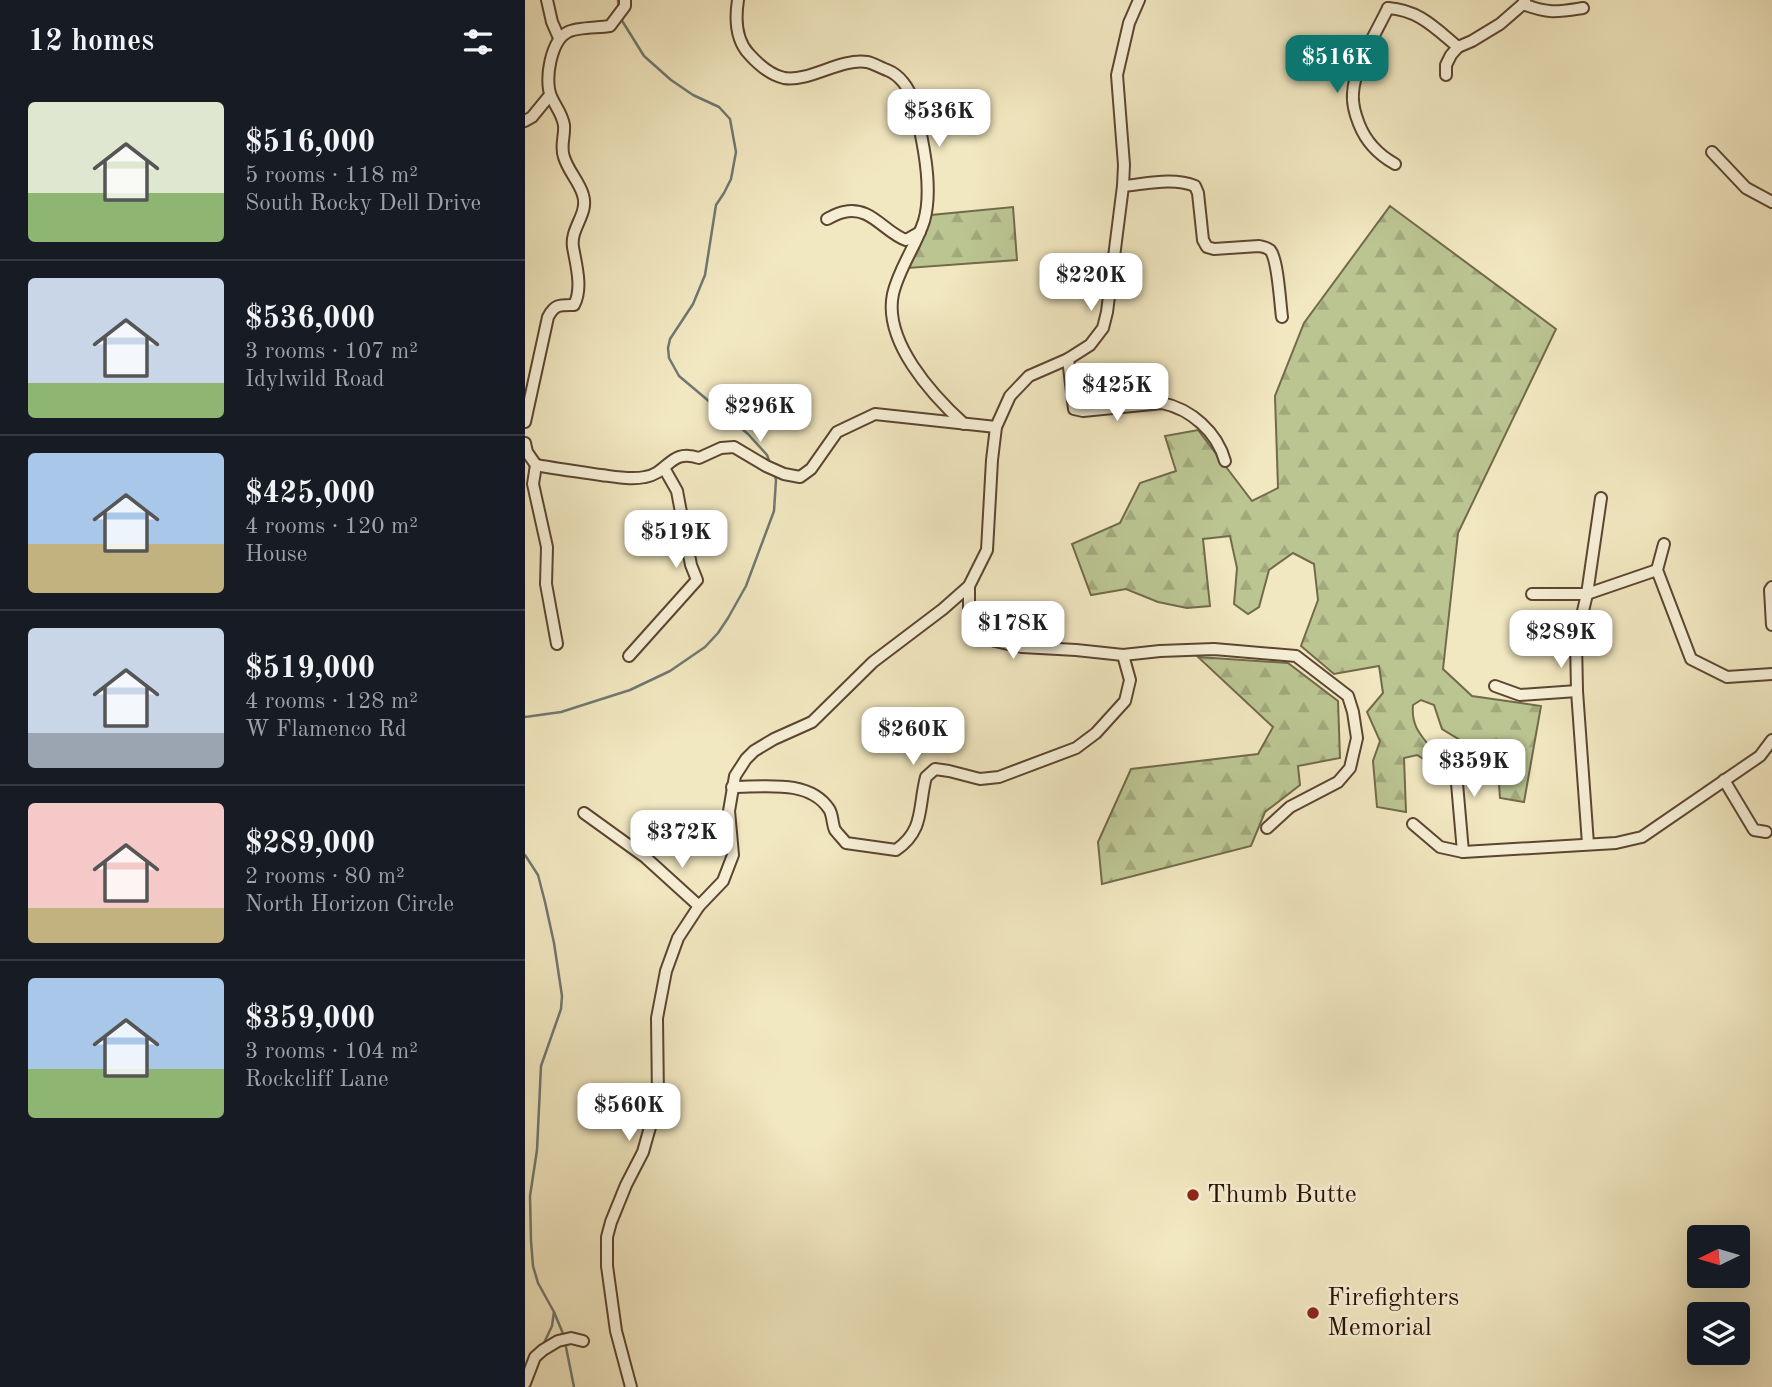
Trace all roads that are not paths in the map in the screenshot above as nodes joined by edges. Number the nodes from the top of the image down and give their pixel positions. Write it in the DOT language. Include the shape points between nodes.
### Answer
graph roads {
  1 [pos="547,0"];
  2 [pos="625,0"];
  3 [pos="737,0"];
  4 [pos="1139,0"];
  5 [pos="1524,2"];
  6 [pos="1384,4"];
  7 [pos="1583,8"];
  8 [pos="559,38"];
  9 [pos="1458,47"];
  10 [pos="1446,75"];
  11 [pos="550,95"];
  12 [pos="525,121"];
  13 [pos="1712,152"];
  14 [pos="1395,164"];
  15 [pos="1123,186"];
  16 [pos="1772,202"];
  17 [pos="827,219"];
  18 [pos="920,232"];
  19 [pos="1282,317"];
  20 [pos="1068,359"];
  21 [pos="525,422"];
  22 [pos="964,424"];
  23 [pos="996,427"];
  24 [pos="525,443"];
  25 [pos="1225,461"];
  26 [pos="536,466"];
  27 [pos="663,468"];
  28 [pos="1601,498"];
  29 [pos="1664,544"];
  30 [pos="1657,570"];
  31 [pos="969,586"];
  32 [pos="1772,587"];
  33 [pos="1532,594"];
  34 [pos="1587,594"];
  35 [pos="1772,625"];
  36 [pos="557,644"];
  37 [pos="1123,655"];
  38 [pos="629,656"];
  39 [pos="1772,674"];
  40 [pos="1495,686"];
  41 [pos="1577,691"];
  42 [pos="1772,740"];
  43 [pos="1454,749"];
  44 [pos="1724,780"];
  45 [pos="732,787"];
  46 [pos="584,813"];
  47 [pos="1413,824"];
  48 [pos="1266,828"];
  49 [pos="1766,832"];
  50 [pos="1588,844"];
  51 [pos="1463,852"];
  52 [pos="699,906"];
  53 [pos="583,1341"];
  54 [pos="525,1383"];
  55 [pos="631,1387"];
  1 -- 8 [label="street"];
  2 -- 8 [label="street" via="610,26 570,31"];
  3 -- 18 [label="street" via="736,26 743,48 760,66 783,78 866,62 892,72 909,90 921,131 928,191"];
  4 -- 15 [label="street" via="1117,75"];
  5 -- 7 [label="street" via="1552,12"];
  5 -- 9 [label="street" via="1500,24"];
  6 -- 9 [label="street" via="1434,25"];
  6 -- 14 [label="street" via="1358,71 1354,111 1371,145"];
  8 -- 11 [label="street" via="548,69"];
  9 -- 10 [label="street" via="1446,65"];
  11 -- 12 [label="street"];
  11 -- 21 [label="street" via="564,126 562,153 584,197 585,209 572,244 578,297 574,305 552,309 548,317"];
  13 -- 16 [label="street" via="1747,188"];
  15 -- 19 [label="street" via="1175,182 1195,186 1207,247 1259,246 1271,251"];
  15 -- 20 [label="street" via="1103,328 1090,345"];
  17 -- 18 [label="street" via="857,211 896,237 906,240"];
  18 -- 22 [label="street" via="893,296 893,319 901,347 934,393"];
  20 -- 23 [label="street" via="1029,376 1010,396"];
  20 -- 25 [label="street" via="1074,409 1162,403 1181,408 1208,431"];
  22 -- 23 [label="street"];
  22 -- 27 [label="street" via="875,414 838,432 800,477 766,466 734,447 699,458 688,454"];
  23 -- 31 [label="street" via="987,550"];
  24 -- 26 [label="street"];
  26 -- 27 [label="street" via="631,479 648,477"];
  26 -- 36 [label="street" via="533,484 547,547 547,584"];
  27 -- 38 [label="street" via="677,491 697,580"];
  28 -- 34 [label="street"];
  29 -- 30 [label="street"];
  30 -- 34 [label="street"];
  30 -- 39 [label="street" via="1691,659 1727,677"];
  31 -- 37 [label="street" via="969,609 976,631 995,641"];
  31 -- 45 [label="street" via="873,662 812,722 754,751"];
  32 -- 35 [label="street"];
  33 -- 34 [label="street"];
  34 -- 41 [label="street" via="1576,641"];
  37 -- 45 [label="street" via="1130,680 1125,701 1096,733 1076,748 999,777 980,779 935,769 926,777 920,817 908,841 896,850 846,842 835,829 831,811 797,788"];
  37 -- 48 [label="street" via="1214,649 1296,656 1348,696 1357,737 1350,768 1338,782 1290,807"];
  40 -- 41 [label="street" via="1521,695"];
  41 -- 50 [label="street"];
  42 -- 44 [label="street" via="1760,756"];
  43 -- 51 [label="street"];
  44 -- 49 [label="street" via="1754,830"];
  44 -- 50 [label="street" via="1642,837"];
  45 -- 52 [label="street" via="733,855 723,881"];
  46 -- 52 [label="street" via="645,857"];
  47 -- 51 [label="street" via="1440,847"];
  50 -- 51 [label="street"];
  52 -- 55 [label="street" via="678,938 666,971 657,1018 659,1099 643,1152 607,1237 616,1331"];
  53 -- 54 [label="street" via="571,1338 543,1350 535,1357"];
}
